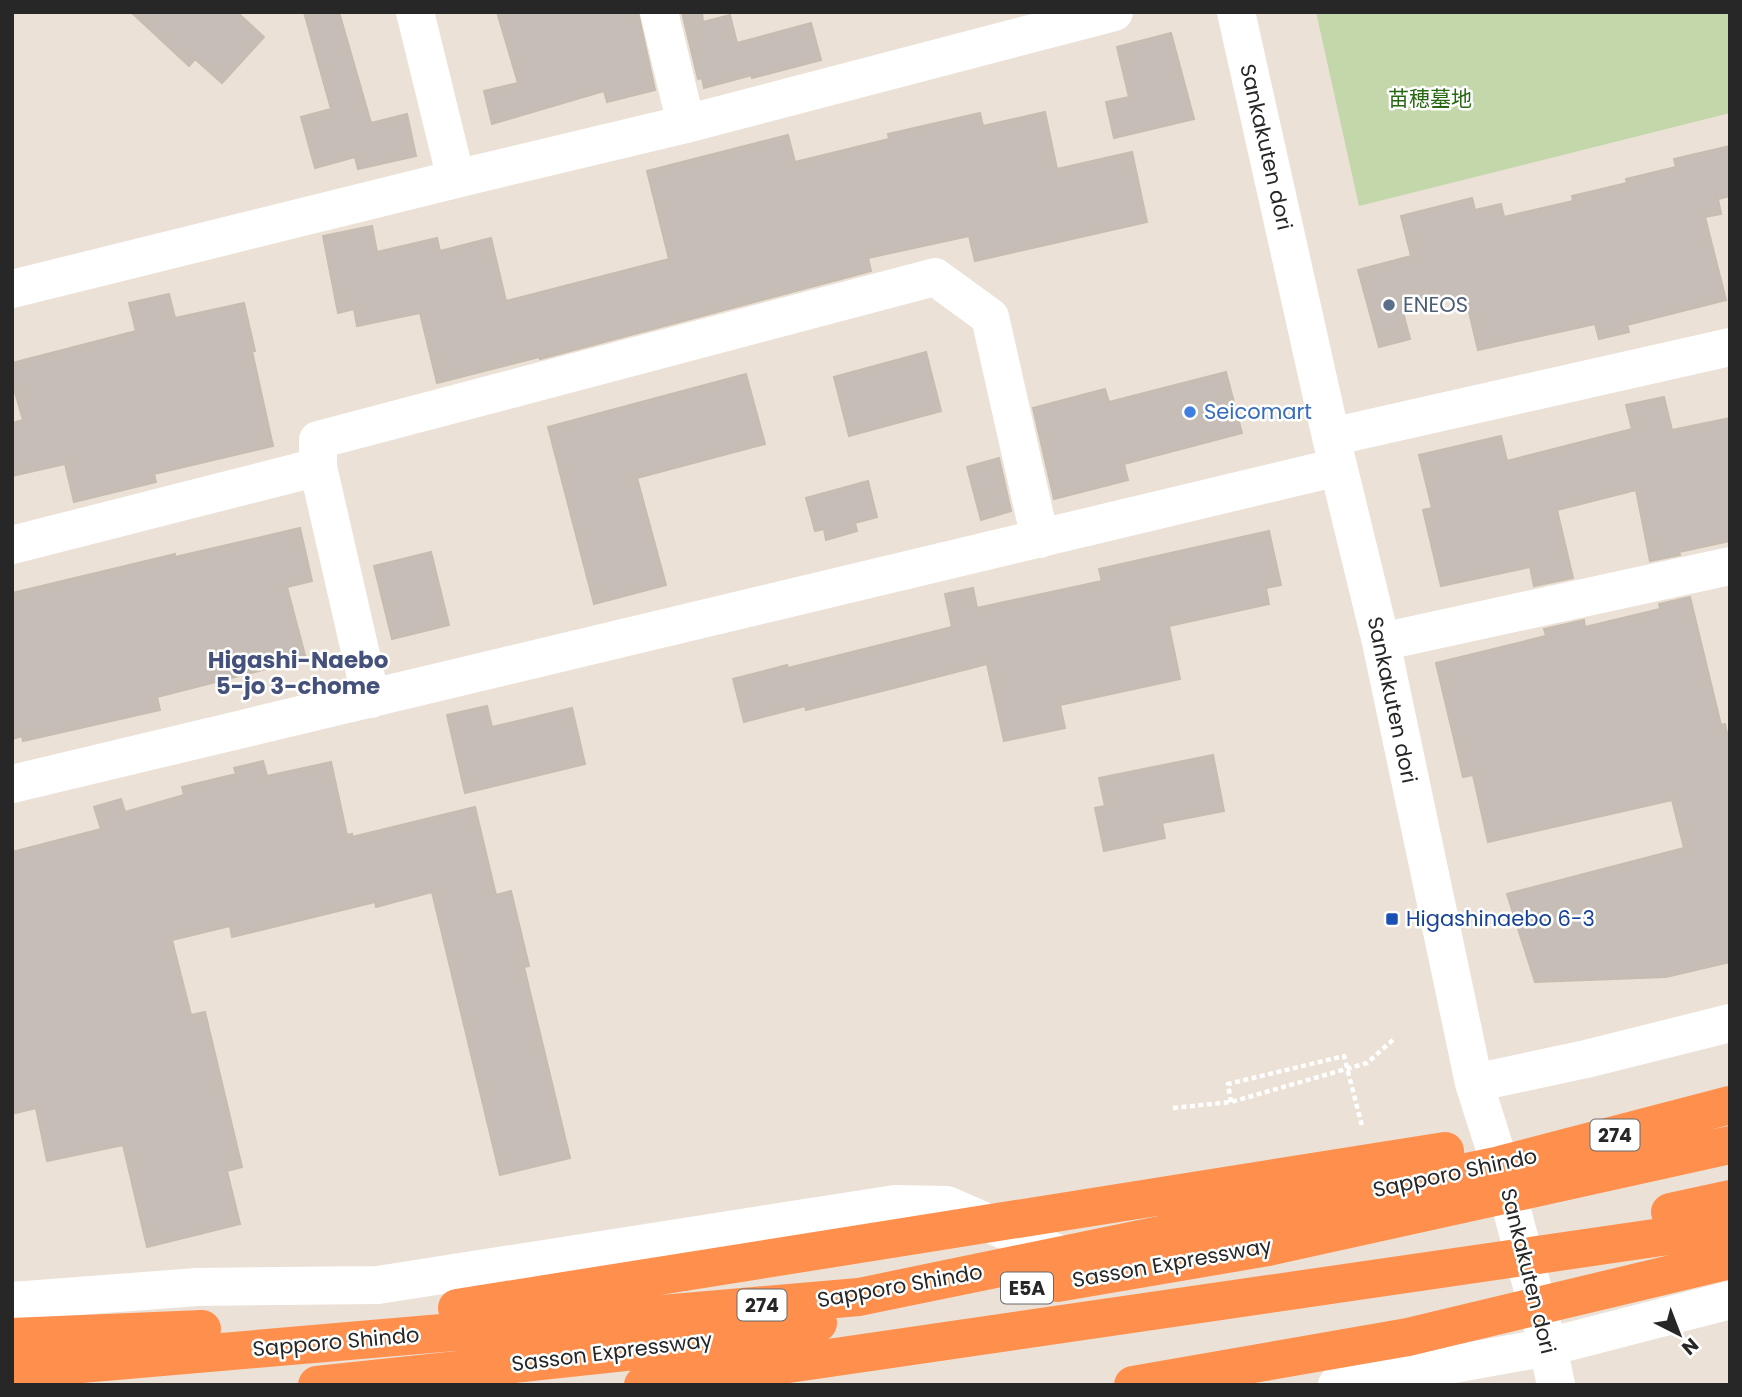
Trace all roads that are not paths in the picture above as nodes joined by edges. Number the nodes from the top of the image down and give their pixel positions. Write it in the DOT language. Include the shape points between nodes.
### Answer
graph roads {
  1 [pos="415,12"];
  2 [pos="659,12"];
  3 [pos="1114,12"];
  4 [pos="1236,12"];
  5 [pos="686,124"];
  6 [pos="456,179"];
  7 [pos="12,289"];
  8 [pos="1730,347"];
  9 [pos="1334,452"];
  10 [pos="318,467"];
  11 [pos="1040,539"];
  12 [pos="12,545"];
  13 [pos="1730,566"];
  14 [pos="1381,642"];
  15 [pos="371,699"];
  16 [pos="12,784"];
  17 [pos="1730,1023"];
  18 [pos="1474,1083"];
  19 [pos="1730,1107"];
  20 [pos="1730,1145"];
  21 [pos="1500,1165"];
  22 [pos="1730,1199"];
  23 [pos="1730,1227"];
  24 [pos="1063,1256"];
  25 [pos="1524,1257"];
  26 [pos="1730,1260"];
  27 [pos="1730,1300"];
  28 [pos="12,1301"];
  29 [pos="24,1336"];
  30 [pos="1548,1347"];
  31 [pos="12,1370"];
  32 [pos="317,1385"];
  33 [pos="643,1385"];
  34 [pos="792,1385"];
  35 [pos="1133,1385"];
  36 [pos="1337,1385"];
  37 [pos="1556,1385"];
  1 -- 6 [label="street"];
  2 -- 5 [label="street"];
  3 -- 5 [label="street"];
  4 -- 9 [label="street, Sankakuten dori"];
  5 -- 6 [label="street"];
  6 -- 7 [label="street"];
  8 -- 9 [label="street"];
  9 -- 11 [label="street"];
  9 -- 14 [label="street, Sankakuten dori"];
  10 -- 11 [label="street" via="318,440 935,277 990,317"];
  10 -- 12 [label="street"];
  10 -- 15 [label="street"];
  11 -- 15 [label="street"];
  13 -- 14 [label="street"];
  14 -- 18 [label="street, Sankakuten dori"];
  15 -- 16 [label="street"];
  17 -- 18 [label="street"];
  18 -- 21 [label="street, Sankakuten dori"];
  19 -- 21 [label="highway, Sapporo Shindo / 274"];
  19 -- 29 [label="highway" via="365,1323"];
  20 -- 32 [label="highway, Sasson Expressway / E5A" via="1268,1247 681,1346"];
  21 -- 24 [label="highway, Sapporo Shindo / 274"];
  21 -- 25 [label="street, Sankakuten dori"];
  22 -- 34 [label="highway, E5A" via="1553,1238"];
  23 -- 25 [label="highway"];
  24 -- 28 [label="street" via="947,1205 895,1204 378,1285 197,1287"];
  24 -- 31 [label="highway, Sapporo Shindo / 274" via="859,1297"];
  25 -- 30 [label="street, Sankakuten dori"];
  25 -- 33 [label="highway"];
  26 -- 35 [label="highway" via="1408,1337"];
  27 -- 30 [label="street"];
  30 -- 36 [label="street"];
  30 -- 37 [label="street, Sankakuten dori"];
}
